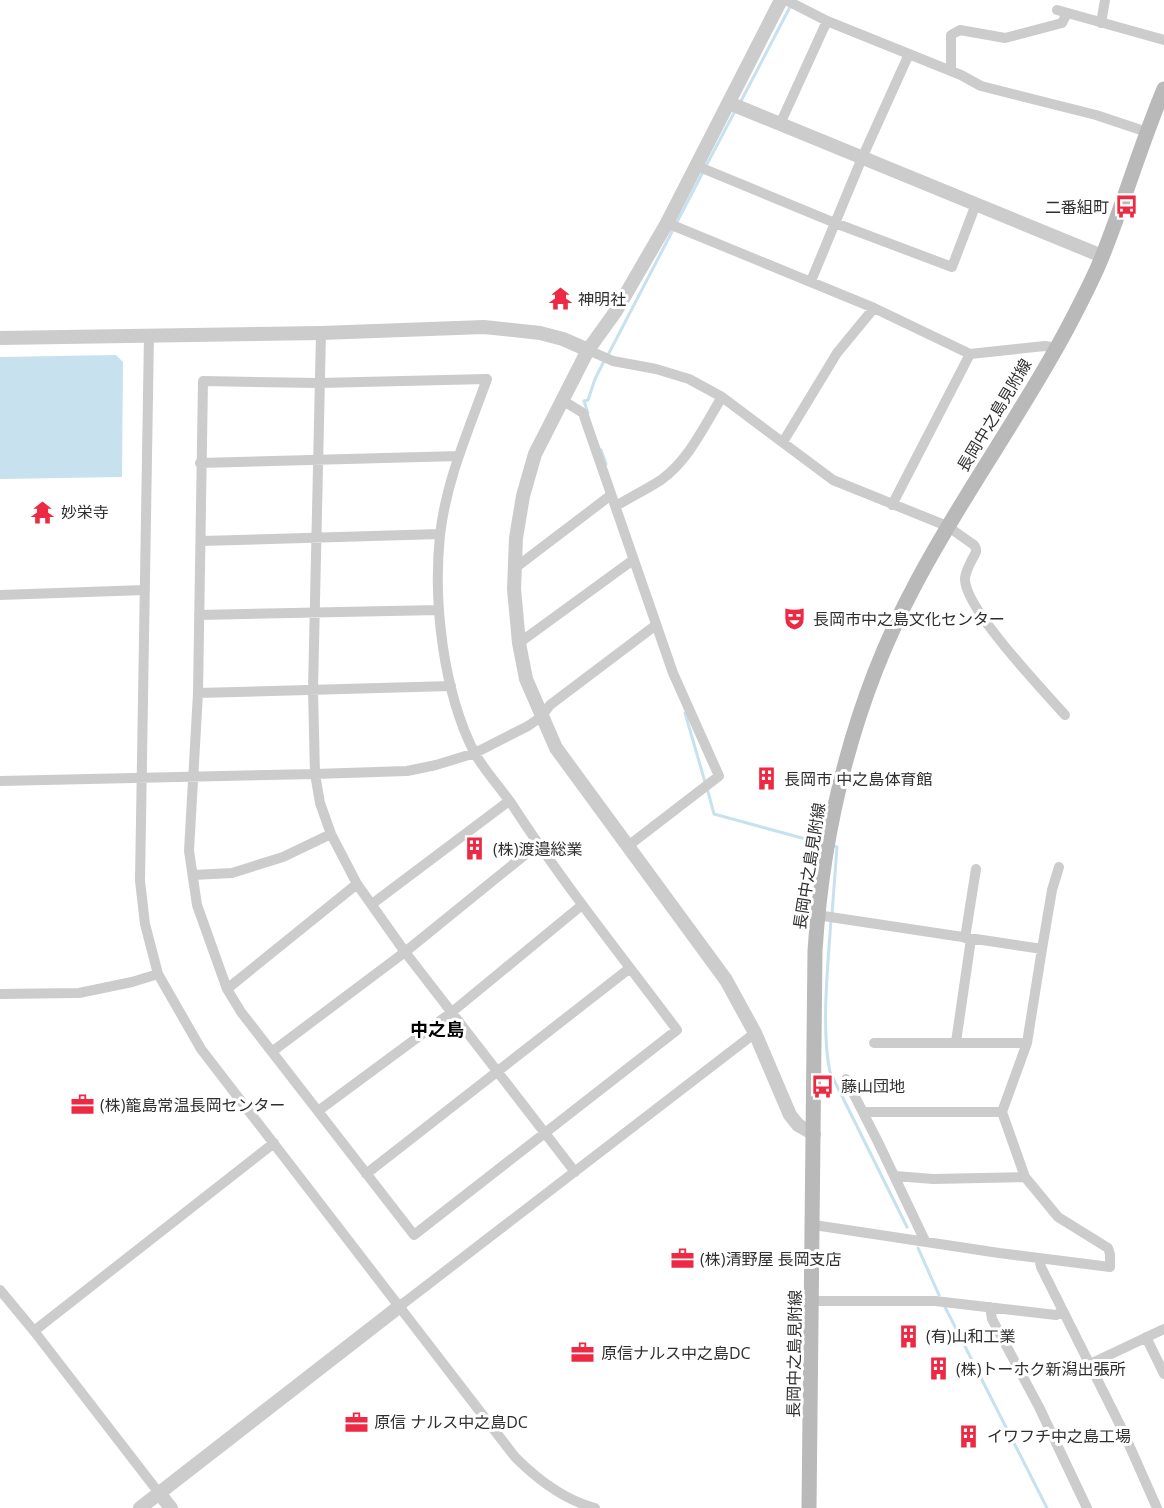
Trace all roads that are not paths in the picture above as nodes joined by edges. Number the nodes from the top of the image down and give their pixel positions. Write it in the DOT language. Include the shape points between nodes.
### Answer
graph roads {
  1 [pos="781,0"];
  2 [pos="786,0"];
  3 [pos="1105,0"];
  4 [pos="827,21"];
  5 [pos="1101,23"];
  6 [pos="1164,40"];
  7 [pos="909,54"];
  8 [pos="951,71"];
  9 [pos="1164,89"];
  10 [pos="729,103"];
  11 [pos="780,124"];
  12 [pos="1147,132"];
  13 [pos="862,158"];
  14 [pos="697,166"];
  15 [pos="976,204"];
  16 [pos="667,223"];
  17 [pos="835,223"];
  18 [pos="1102,256"];
  19 [pos="811,281"];
  20 [pos="874,308"];
  21 [pos="321,333"];
  22 [pos="149,335"];
  23 [pos="0,338"];
  24 [pos="1056,348"];
  25 [pos="588,351"];
  26 [pos="970,354"];
  27 [pos="319,382"];
  28 [pos="722,397"];
  29 [pos="562,400"];
  30 [pos="783,442"];
  31 [pos="459,456"];
  32 [pos="317,460"];
  33 [pos="200,463"];
  34 [pos="611,495"];
  35 [pos="892,505"];
  36 [pos="616,506"];
  37 [pos="947,526"];
  38 [pos="440,534"];
  39 [pos="316,537"];
  40 [pos="201,541"];
  41 [pos="633,560"];
  42 [pos="515,568"];
  43 [pos="145,590"];
  44 [pos="0,595"];
  45 [pos="439,610"];
  46 [pos="315,614"];
  47 [pos="199,615"];
  48 [pos="656,625"];
  49 [pos="519,644"];
  50 [pos="451,686"];
  51 [pos="314,690"];
  52 [pos="198,693"];
  53 [pos="1065,715"];
  54 [pos="541,717"];
  55 [pos="475,753"];
  56 [pos="315,774"];
  57 [pos="194,777"];
  58 [pos="141,778"];
  59 [pos="0,780"];
  60 [pos="509,801"];
  61 [pos="331,834"];
  62 [pos="537,845"];
  63 [pos="628,846"];
  64 [pos="1059,867"];
  65 [pos="976,869"];
  66 [pos="193,875"];
  67 [pos="357,884"];
  68 [pos="372,904"];
  69 [pos="582,905"];
  70 [pos="817,915"];
  71 [pos="968,938"];
  72 [pos="1042,949"];
  73 [pos="405,952"];
  74 [pos="630,968"];
  75 [pos="158,974"];
  76 [pos="226,989"];
  77 [pos="0,994"];
  78 [pos="452,1012"];
  79 [pos="755,1033"];
  80 [pos="956,1042"];
  81 [pos="874,1043"];
  82 [pos="1028,1043"];
  83 [pos="273,1051"];
  84 [pos="498,1072"];
  85 [pos="846,1079"];
  86 [pos="318,1111"];
  87 [pos="863,1112"];
  88 [pos="1002,1112"];
  89 [pos="546,1133"];
  90 [pos="814,1134"];
  91 [pos="274,1143"];
  92 [pos="575,1172"];
  93 [pos="366,1174"];
  94 [pos="895,1176"];
  95 [pos="1025,1177"];
  96 [pos="813,1225"];
  97 [pos="925,1241"];
  98 [pos="1039,1258"];
  99 [pos="0,1290"];
  100 [pos="812,1301"];
  101 [pos="400,1306"];
  102 [pos="990,1307"];
  103 [pos="1062,1312"];
  104 [pos="1164,1329"];
  105 [pos="34,1330"];
  106 [pos="1146,1337"];
  107 [pos="1090,1364"];
  108 [pos="1164,1374"];
  109 [pos="159,1493"];
  110 [pos="1159,1504"];
  111 [pos="140,1508"];
  112 [pos="171,1508"];
  113 [pos="595,1508"];
  114 [pos="809,1508"];
  115 [pos="1087,1508"];
  1 -- 10 [label="street"];
  2 -- 4 [label="street"];
  3 -- 5 [label="street"];
  4 -- 7 [label="street"];
  4 -- 11 [label="street"];
  5 -- 6 [label="street"];
  5 -- 8 [label="street" via="1062,11 1062,23 1005,38 960,30 951,34"];
  7 -- 8 [label="street"];
  7 -- 13 [label="street"];
  8 -- 12 [label="street" via="981,86"];
  9 -- 12 [label="main road, 長岡中之島見附線"];
  10 -- 11 [label="street"];
  10 -- 14 [label="street"];
  11 -- 13 [label="street"];
  12 -- 18 [label="main road, 長岡中之島見附線"];
  13 -- 15 [label="street"];
  13 -- 17 [label="street"];
  14 -- 16 [label="street"];
  14 -- 17 [label="street"];
  15 -- 17 [label="street" via="952,267"];
  15 -- 18 [label="street"];
  16 -- 19 [label="street"];
  16 -- 25 [label="street"];
  17 -- 19 [label="street"];
  18 -- 24 [label="main road, 長岡中之島見附線"];
  19 -- 20 [label="street"];
  20 -- 26 [label="street"];
  20 -- 30 [label="street" via="837,353"];
  21 -- 22 [label="street"];
  21 -- 25 [label="street" via="484,327 540,333"];
  21 -- 27 [label="street"];
  22 -- 23 [label="street"];
  22 -- 43 [label="street"];
  24 -- 26 [label="street"];
  24 -- 37 [label="main road, 長岡中之島見附線"];
  25 -- 28 [label="street" via="613,362 689,379"];
  25 -- 29 [label="street"];
  26 -- 35 [label="street"];
  27 -- 31 [label="street" via="487,379"];
  27 -- 32 [label="street"];
  27 -- 33 [label="street" via="203,381"];
  28 -- 30 [label="street"];
  28 -- 36 [label="street" via="676,466 662,479"];
  29 -- 34 [label="street" via="583,413"];
  29 -- 42 [label="street" via="529,471 516,538"];
  30 -- 35 [label="street" via="833,480"];
  31 -- 32 [label="street"];
  31 -- 38 [label="street"];
  32 -- 33 [label="street"];
  32 -- 39 [label="street"];
  33 -- 40 [label="street"];
  34 -- 36 [label="street"];
  34 -- 42 [label="street"];
  35 -- 37 [label="street"];
  36 -- 41 [label="street"];
  37 -- 53 [label="street" via="976,549 965,578 983,617"];
  37 -- 70 [label="main road, 長岡中之島見附線" via="887,642 852,739 831,828"];
  38 -- 39 [label="street"];
  38 -- 45 [label="street"];
  39 -- 40 [label="street"];
  39 -- 46 [label="street"];
  40 -- 47 [label="street"];
  41 -- 48 [label="street"];
  41 -- 49 [label="street"];
  42 -- 49 [label="street"];
  43 -- 44 [label="street"];
  43 -- 58 [label="street"];
  45 -- 46 [label="street"];
  45 -- 50 [label="street"];
  46 -- 47 [label="street"];
  46 -- 51 [label="street"];
  47 -- 52 [label="street"];
  48 -- 54 [label="street" via="550,705"];
  48 -- 63 [label="street" via="719,777"];
  49 -- 54 [label="street" via="526,679"];
  50 -- 51 [label="street"];
  50 -- 55 [label="street"];
  51 -- 52 [label="street"];
  51 -- 56 [label="street"];
  52 -- 57 [label="street"];
  54 -- 55 [label="street"];
  54 -- 63 [label="street" via="556,748"];
  55 -- 56 [label="street" via="407,771"];
  55 -- 60 [label="street"];
  56 -- 57 [label="street"];
  56 -- 61 [label="street"];
  57 -- 58 [label="street"];
  57 -- 66 [label="street" via="189,851"];
  58 -- 59 [label="street"];
  58 -- 75 [label="street" via="140,881 145,924"];
  60 -- 62 [label="street"];
  60 -- 68 [label="street"];
  61 -- 66 [label="street" via="283,857 232,873"];
  61 -- 67 [label="street"];
  62 -- 69 [label="street"];
  62 -- 73 [label="street"];
  63 -- 79 [label="street" via="726,980"];
  64 -- 72 [label="street"];
  65 -- 71 [label="street"];
  66 -- 76 [label="street" via="197,905"];
  67 -- 68 [label="street"];
  67 -- 76 [label="street"];
  68 -- 73 [label="street"];
  69 -- 74 [label="street"];
  69 -- 78 [label="street"];
  70 -- 71 [label="street"];
  70 -- 90 [label="main road, 長岡中之島見附線"];
  71 -- 72 [label="street"];
  71 -- 80 [label="street"];
  72 -- 82 [label="street"];
  73 -- 78 [label="street"];
  73 -- 83 [label="street"];
  74 -- 84 [label="street"];
  74 -- 89 [label="street" via="677,1030"];
  75 -- 77 [label="street" via="79,993"];
  75 -- 91 [label="street" via="201,1049"];
  76 -- 83 [label="street"];
  78 -- 84 [label="street"];
  78 -- 86 [label="street"];
  79 -- 90 [label="street" via="790,1115"];
  79 -- 92 [label="street"];
  80 -- 81 [label="street"];
  80 -- 82 [label="street"];
  82 -- 88 [label="street"];
  83 -- 86 [label="street"];
  84 -- 89 [label="street"];
  84 -- 93 [label="street"];
  85 -- 87 [label="street"];
  86 -- 93 [label="street"];
  87 -- 88 [label="street"];
  87 -- 94 [label="street"];
  88 -- 95 [label="street"];
  89 -- 92 [label="street"];
  89 -- 93 [label="street" via="414,1235"];
  90 -- 96 [label="main road, 長岡中之島見附線"];
  91 -- 101 [label="street"];
  91 -- 105 [label="street"];
  92 -- 101 [label="street"];
  94 -- 95 [label="street"];
  94 -- 97 [label="street"];
  95 -- 98 [label="street" via="1058,1217 1108,1248 1110,1267"];
  96 -- 97 [label="street"];
  96 -- 100 [label="main road, 長岡中之島見附線"];
  97 -- 98 [label="street"];
  98 -- 103 [label="street"];
  99 -- 105 [label="street"];
  100 -- 102 [label="street" via="935,1301"];
  100 -- 114 [label="main road, 長岡中之島見附線"];
  101 -- 109 [label="street"];
  101 -- 113 [label="street" via="515,1458 550,1487"];
  102 -- 103 [label="street" via="1056,1315"];
  102 -- 115 [label="street"];
  103 -- 107 [label="street"];
  104 -- 106 [label="street"];
  105 -- 109 [label="street"];
  106 -- 107 [label="street"];
  106 -- 108 [label="street"];
  107 -- 110 [label="street"];
  109 -- 111 [label="street"];
  109 -- 112 [label="street"];
}
